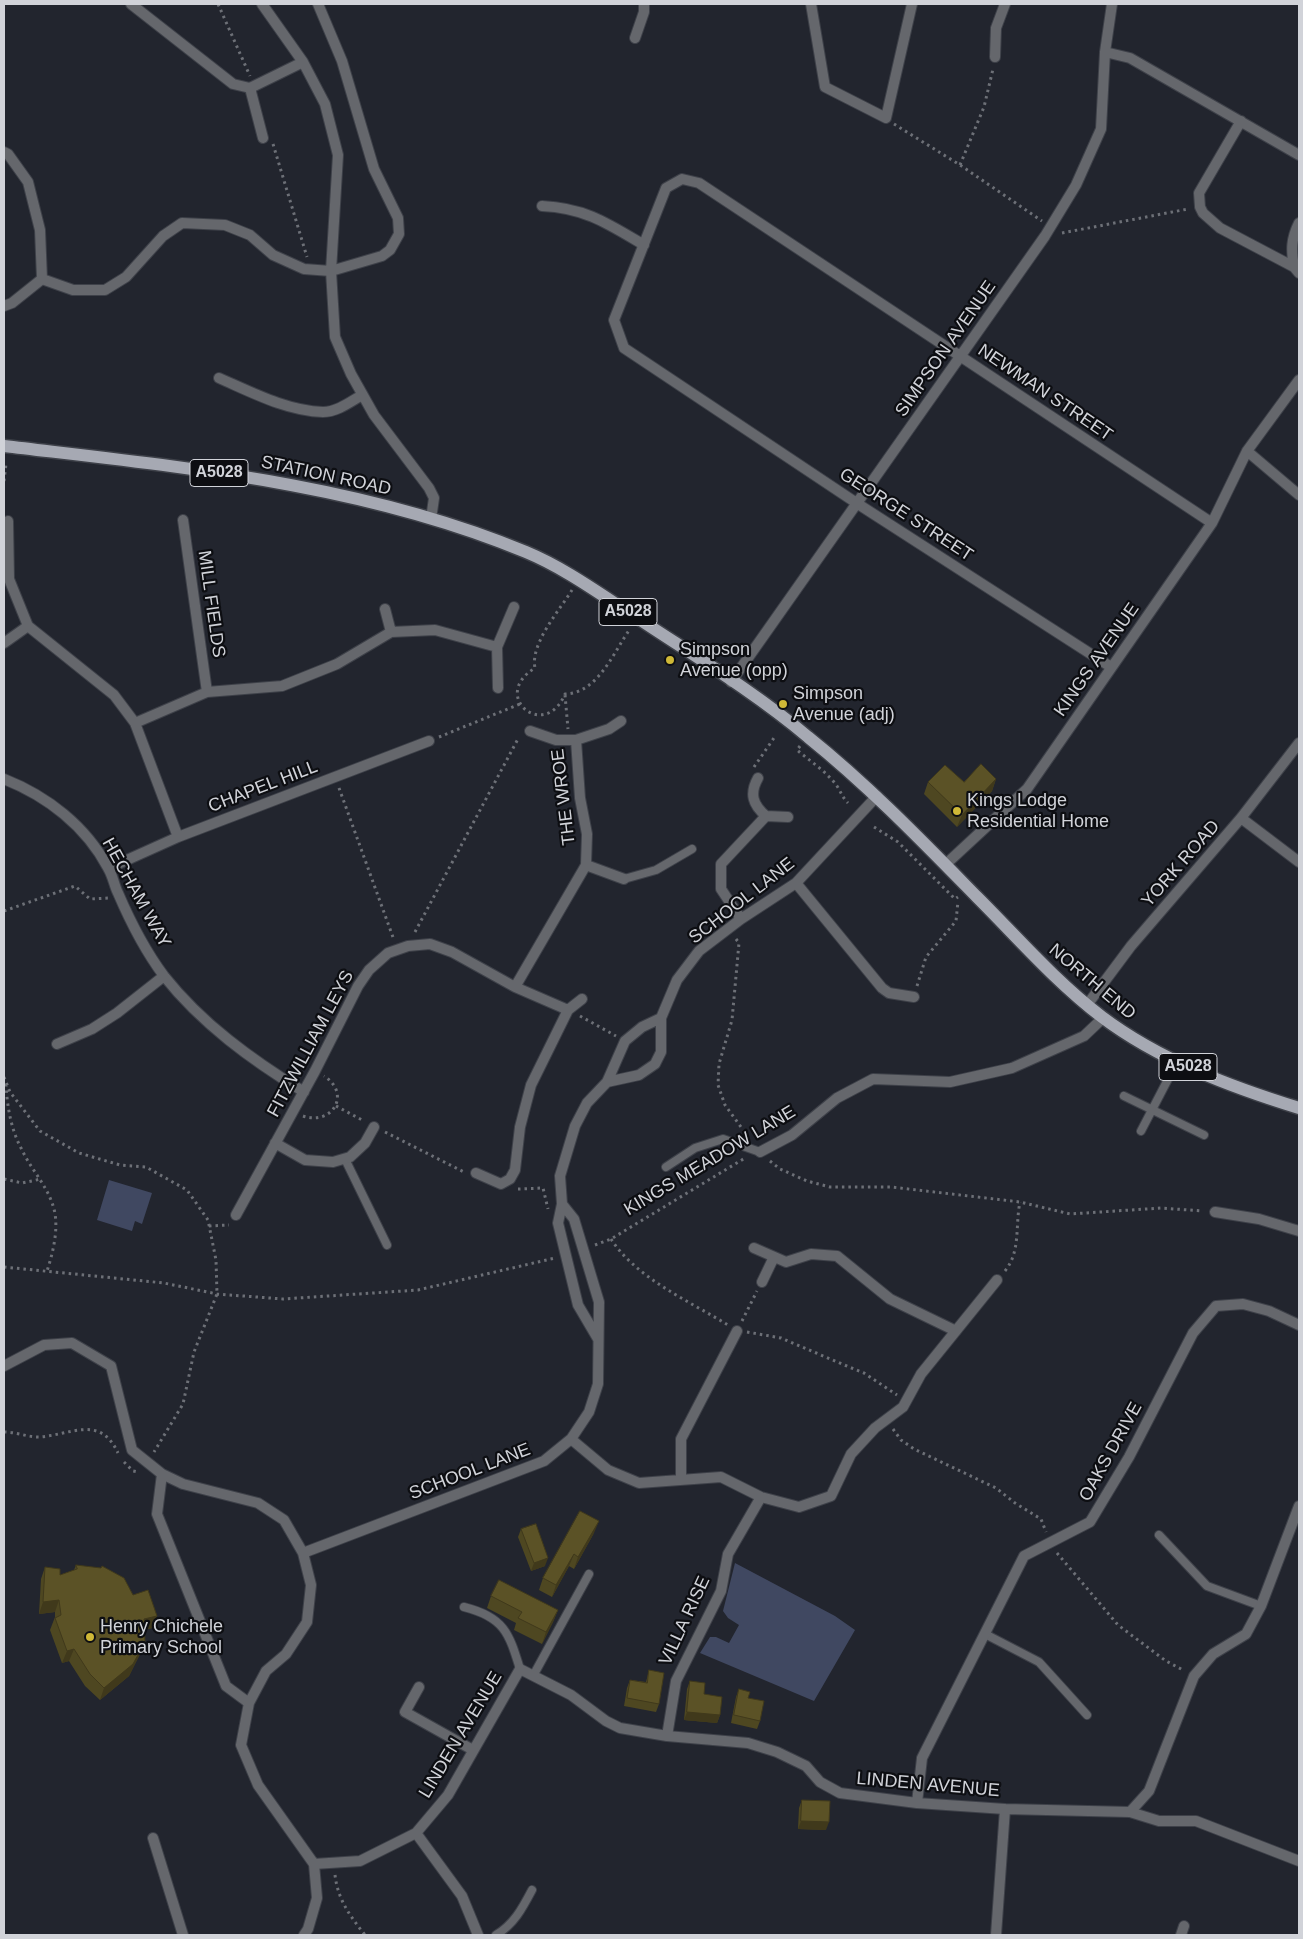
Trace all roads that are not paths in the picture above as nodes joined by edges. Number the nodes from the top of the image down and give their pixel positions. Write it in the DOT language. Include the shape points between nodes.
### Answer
graph roads {
  1 [pos="132,4"];
  2 [pos="262,4"];
  3 [pos="318,4"];
  4 [pos="644,4"];
  5 [pos="811,4"];
  6 [pos="912,4"];
  7 [pos="1005,4"];
  8 [pos="1112,4"];
  9 [pos="635,38"];
  10 [pos="1105,52"];
  11 [pos="995,56"];
  12 [pos="302,62"];
  13 [pos="252,87"];
  14 [pos="1241,121"];
  15 [pos="267,137"];
  16 [pos="4,152"];
  17 [pos="1299,155"];
  18 [pos="542,206"];
  19 [pos="1299,223"];
  20 [pos="644,245"];
  21 [pos="1297,270"];
  22 [pos="331,271"];
  23 [pos="42,279"];
  24 [pos="4,306"];
  25 [pos="961,356"];
  26 [pos="218,378"];
  27 [pos="1299,380"];
  28 [pos="362,395"];
  29 [pos="4,446"];
  30 [pos="1247,451"];
  31 [pos="1299,495"];
  32 [pos="858,504"];
  33 [pos="431,519"];
  34 [pos="183,520"];
  35 [pos="8,521"];
  36 [pos="1212,523"];
  37 [pos="514,607"];
  38 [pos="385,609"];
  39 [pos="28,626"];
  40 [pos="391,632"];
  41 [pos="4,643"];
  42 [pos="497,646"];
  43 [pos="1111,667"];
  44 [pos="732,682"];
  45 [pos="498,688"];
  46 [pos="207,692"];
  47 [pos="621,720"];
  48 [pos="135,723"];
  49 [pos="527,727"];
  50 [pos="572,740"];
  51 [pos="430,741"];
  52 [pos="1299,743"];
  53 [pos="4,778"];
  54 [pos="758,778"];
  55 [pos="877,796"];
  56 [pos="766,816"];
  57 [pos="788,817"];
  58 [pos="1241,818"];
  59 [pos="178,837"];
  60 [pos="692,849"];
  61 [pos="1299,862"];
  62 [pos="586,865"];
  63 [pos="945,865"];
  64 [pos="109,868"];
  65 [pos="624,879"];
  66 [pos="796,883"];
  67 [pos="741,919"];
  68 [pos="164,976"];
  69 [pos="515,987"];
  70 [pos="914,997"];
  71 [pos="582,999"];
  72 [pos="1087,1005"];
  73 [pos="568,1010"];
  74 [pos="661,1018"];
  75 [pos="1103,1018"];
  76 [pos="56,1044"];
  77 [pos="1177,1062"];
  78 [pos="607,1082"];
  79 [pos="304,1092"];
  80 [pos="1124,1096"];
  81 [pos="1299,1108"];
  82 [pos="1151,1110"];
  83 [pos="374,1127"];
  84 [pos="1141,1131"];
  85 [pos="1204,1135"];
  86 [pos="275,1143"];
  87 [pos="760,1152"];
  88 [pos="345,1158"];
  89 [pos="666,1167"];
  90 [pos="476,1173"];
  91 [pos="562,1204"];
  92 [pos="1215,1212"];
  93 [pos="236,1215"];
  94 [pos="1299,1231"];
  95 [pos="387,1245"];
  96 [pos="754,1248"];
  97 [pos="774,1257"];
  98 [pos="997,1280"];
  99 [pos="762,1282"];
  100 [pos="1299,1325"];
  101 [pos="737,1331"];
  102 [pos="956,1331"];
  103 [pos="599,1340"];
  104 [pos="4,1366"];
  105 [pos="571,1439"];
  106 [pos="162,1474"];
  107 [pos="681,1480"];
  108 [pos="761,1497"];
  109 [pos="1299,1506"];
  110 [pos="1159,1535"];
  111 [pos="303,1553"];
  112 [pos="589,1574"];
  113 [pos="1260,1606"];
  114 [pos="464,1607"];
  115 [pos="985,1634"];
  116 [pos="520,1669"];
  117 [pos="533,1676"];
  118 [pos="419,1687"];
  119 [pos="249,1703"];
  120 [pos="1087,1715"];
  121 [pos="667,1736"];
  122 [pos="473,1750"];
  123 [pos="917,1803"];
  124 [pos="1005,1809"];
  125 [pos="1130,1812"];
  126 [pos="416,1833"];
  127 [pos="153,1838"];
  128 [pos="1299,1861"];
  129 [pos="314,1864"];
  130 [pos="532,1890"];
  131 [pos="182,1935"];
  132 [pos="304,1935"];
  133 [pos="478,1935"];
  134 [pos="496,1935"];
  135 [pos="996,1935"];
  1 -- 13 [label="street" via="233,84"];
  2 -- 12 [label="street"];
  3 -- 22 [label="street" via="342,61 374,170 398,218 399,234 390,250 382,256"];
  4 -- 9 [label="street"];
  5 -- 6 [label="street" via="825,86 886,118"];
  7 -- 11 [label="street" via="996,28"];
  8 -- 10 [label="street, SIMPSON AVENUE"];
  10 -- 14 [label="street" via="1130,58"];
  10 -- 25 [label="street, SIMPSON AVENUE" via="1101,129 1076,185 1051,227"];
  12 -- 13 [label="street"];
  12 -- 22 [label="street" via="325,104 338,155"];
  13 -- 15 [label="street"];
  14 -- 17 [label="street"];
  14 -- 21 [label="street" via="1199,193 1200,207 1220,228"];
  16 -- 23 [label="street" via="28,182 40,230"];
  18 -- 20 [label="street" via="567,207 600,219"];
  19 -- 21 [label="street" via="1290,250"];
  20 -- 25 [label="street, NEWMAN STREET" via="666,188 682,179 699,183"];
  20 -- 32 [label="street, GEORGE STREET" via="614,320 624,348"];
  22 -- 23 [label="street" via="304,269 273,254 250,235 225,225 182,223 163,236 126,276 105,290 73,290"];
  22 -- 28 [label="street" via="335,337"];
  23 -- 24 [label="street"];
  25 -- 32 [label="street, SIMPSON AVENUE"];
  25 -- 36 [label="street, NEWMAN STREET"];
  26 -- 28 [label="street" via="278,403 324,412"];
  27 -- 30 [label="street, KINGS AVENUE"];
  28 -- 33 [label="street" via="387,434 429,488 434,498"];
  29 -- 33 [label="main road, STATION ROAD / A5028" via="260,478 354,497"];
  30 -- 31 [label="street"];
  30 -- 36 [label="street, KINGS AVENUE"];
  32 -- 43 [label="street, GEORGE STREET"];
  32 -- 44 [label="street, SIMPSON AVENUE"];
  33 -- 44 [label="main road, A5028" via="529,553 638,618"];
  34 -- 46 [label="street, MILL FIELDS"];
  35 -- 39 [label="street" via="9,579"];
  36 -- 43 [label="street, KINGS AVENUE"];
  37 -- 42 [label="street"];
  38 -- 40 [label="street"];
  39 -- 41 [label="street"];
  39 -- 48 [label="street" via="114,695"];
  40 -- 42 [label="street" via="436,630"];
  40 -- 46 [label="street" via="337,664 282,686"];
  42 -- 45 [label="street"];
  43 -- 63 [label="street, KINGS AVENUE" via="1027,789"];
  44 -- 55 [label="main road, A5028" via="808,736"];
  46 -- 48 [label="street"];
  47 -- 50 [label="street" via="609,730"];
  48 -- 59 [label="street"];
  49 -- 50 [label="street, THE WROE" via="556,740"];
  50 -- 62 [label="street, THE WROE" via="587,834"];
  51 -- 59 [label="street, CHAPEL HILL"];
  52 -- 58 [label="street, YORK ROAD"];
  53 -- 64 [label="street, HECHAM WAY" via="28,788 61,810 89,839"];
  54 -- 56 [label="street" via="752,794 754,806"];
  55 -- 63 [label="main road, A5028"];
  55 -- 66 [label="street, SCHOOL LANE"];
  56 -- 57 [label="street"];
  56 -- 67 [label="street" via="721,864 721,889"];
  58 -- 61 [label="street"];
  58 -- 72 [label="street, YORK ROAD" via="1131,946"];
  59 -- 64 [label="street, CHAPEL HILL"];
  60 -- 65 [label="lane" via="656,870"];
  62 -- 65 [label="street, THE WROE"];
  62 -- 69 [label="street, THE WROE"];
  63 -- 72 [label="main road, NORTH END / A5028" via="1050,973"];
  64 -- 68 [label="street, HECHAM WAY" via="118,893"];
  66 -- 67 [label="street, SCHOOL LANE"];
  66 -- 70 [label="street" via="882,988 889,993"];
  67 -- 74 [label="street, SCHOOL LANE" via="699,951 677,980"];
  68 -- 76 [label="street, HECHAM WAY" via="118,1013 92,1029"];
  68 -- 79 [label="street, HECHAM WAY" via="204,1018 245,1054"];
  69 -- 73 [label="street"];
  69 -- 79 [label="street, FITZWILLIAM LEYS" via="452,952 430,944 403,948 381,959 358,986"];
  71 -- 73 [label="street"];
  72 -- 75 [label="main road, NORTH END / A5028"];
  73 -- 90 [label="street" via="532,1085 520,1127 515,1170 510,1179 501,1184"];
  74 -- 78 [label="street" via="642,1027 625,1041"];
  74 -- 78 [label="street" via="661,1052 655,1064 640,1075"];
  75 -- 77 [label="main road, NORTH END / A5028"];
  75 -- 87 [label="street, KINGS MEADOW LANE" via="1084,1036 1012,1068 950,1082 873,1079 837,1098 792,1136"];
  77 -- 81 [label="main road, NORTH END / A5028"];
  77 -- 82 [label="lane"];
  78 -- 91 [label="street, SCHOOL LANE" via="588,1102 575,1126 560,1176"];
  79 -- 86 [label="street, FITZWILLIAM LEYS"];
  80 -- 82 [label="lane"];
  82 -- 84 [label="lane"];
  82 -- 85 [label="lane"];
  83 -- 88 [label="street, FITZWILLIAM LEYS" via="365,1143"];
  86 -- 88 [label="street, FITZWILLIAM LEYS" via="305,1160 333,1162"];
  86 -- 93 [label="street, FITZWILLIAM LEYS"];
  87 -- 89 [label="lane" via="724,1139 695,1148"];
  88 -- 95 [label="lane"];
  91 -- 103 [label="street, SCHOOL LANE" via="574,1219 599,1302"];
  91 -- 103 [label="street, SCHOOL LANE" via="558,1223 578,1305"];
  92 -- 94 [label="street"];
  96 -- 97 [label="street"];
  97 -- 99 [label="street"];
  97 -- 102 [label="street" via="786,1262 811,1254 837,1256 890,1300"];
  98 -- 102 [label="street"];
  100 -- 115 [label="street, OAKS DRIVE" via="1269,1311 1243,1304 1216,1306 1193,1332 1129,1457 1090,1522 1024,1556"];
  101 -- 107 [label="street" via="681,1439"];
  102 -- 108 [label="street" via="921,1374 903,1407 875,1428 851,1454 831,1496 800,1507"];
  103 -- 105 [label="street, SCHOOL LANE" via="598,1384 589,1412"];
  104 -- 106 [label="street" via="44,1345 72,1343 111,1366 132,1450"];
  105 -- 107 [label="street" via="608,1470 639,1483"];
  105 -- 111 [label="street, SCHOOL LANE" via="544,1461"];
  106 -- 111 [label="street" via="183,1484 258,1503 284,1520"];
  106 -- 119 [label="street" via="157,1514 226,1686"];
  107 -- 108 [label="street" via="721,1477"];
  108 -- 121 [label="street, VILLA RISE" via="728,1554 721,1591 676,1681"];
  109 -- 113 [label="street"];
  110 -- 113 [label="lane" via="1206,1586"];
  111 -- 119 [label="street" via="310,1585 307,1622 286,1654 266,1671"];
  112 -- 117 [label="lane"];
  113 -- 125 [label="street" via="1246,1634 1213,1654 1194,1676 1149,1791"];
  114 -- 116 [label="lane" via="477,1610 504,1628 511,1637"];
  115 -- 120 [label="lane" via="1039,1662"];
  115 -- 123 [label="street, OAKS DRIVE" via="922,1758"];
  116 -- 117 [label="street, LINDEN AVENUE"];
  116 -- 122 [label="street, LINDEN AVENUE"];
  117 -- 121 [label="street, LINDEN AVENUE" via="571,1695 620,1728"];
  118 -- 122 [label="street" via="405,1712"];
  119 -- 129 [label="street" via="241,1746 258,1785"];
  121 -- 123 [label="street, LINDEN AVENUE" via="748,1743 778,1752 806,1766 820,1782 840,1793"];
  122 -- 126 [label="street, LINDEN AVENUE" via="448,1795"];
  123 -- 124 [label="street, LINDEN AVENUE"];
  124 -- 125 [label="street, LINDEN AVENUE"];
  124 -- 135 [label="street"];
  125 -- 128 [label="street, LINDEN AVENUE" via="1159,1821 1196,1821"];
  126 -- 129 [label="street, LINDEN AVENUE" via="360,1861"];
  126 -- 133 [label="street" via="462,1896"];
  127 -- 131 [label="street"];
  129 -- 132 [label="street" via="317,1898"];
  130 -- 134 [label="lane" via="518,1916 507,1929"];
}
